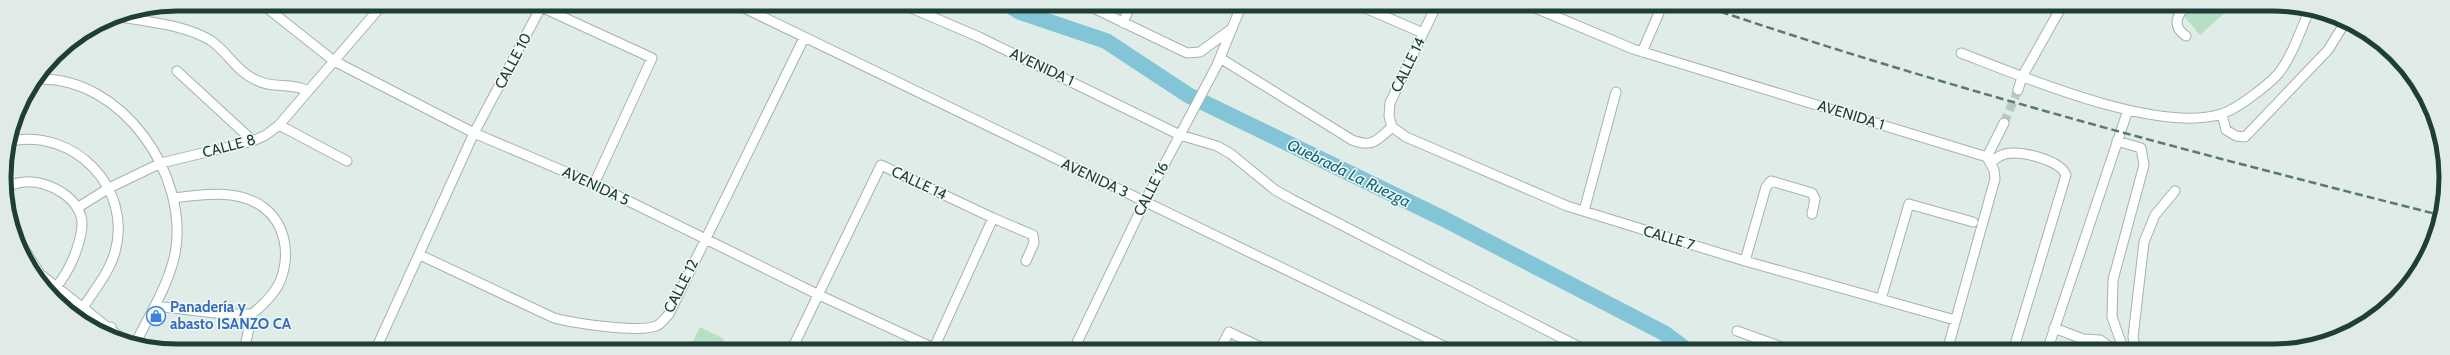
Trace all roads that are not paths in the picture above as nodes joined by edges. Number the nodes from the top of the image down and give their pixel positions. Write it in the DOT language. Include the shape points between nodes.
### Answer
graph roads {
  1 [pos="271,11"];
  2 [pos="377,11"];
  3 [pos="539,11"];
  4 [pos="550,11"];
  5 [pos="750,11"];
  6 [pos="918,11"];
  7 [pos="1099,11"];
  8 [pos="1128,11"];
  9 [pos="1239,11"];
  10 [pos="1372,11"];
  11 [pos="1434,11"];
  12 [pos="1543,11"];
  13 [pos="2059,11"];
  14 [pos="2181,11"];
  15 [pos="1659,13"];
  16 [pos="2307,15"];
  17 [pos="129,18"];
  18 [pos="1123,23"];
  19 [pos="2343,27"];
  20 [pos="1232,30"];
  21 [pos="1423,33"];
  22 [pos="2186,36"];
  23 [pos="804,38"];
  24 [pos="1642,52"];
  25 [pos="1961,53"];
  26 [pos="334,61"];
  27 [pos="1218,61"];
  28 [pos="177,71"];
  29 [pos="2022,77"];
  30 [pos="43,79"];
  31 [pos="2018,90"];
  32 [pos="308,91"];
  33 [pos="1616,92"];
  34 [pos="2128,110"];
  35 [pos="2222,114"];
  36 [pos="2004,124"];
  37 [pos="279,125"];
  38 [pos="1392,127"];
  39 [pos="474,133"];
  40 [pos="1180,135"];
  41 [pos="15,140"];
  42 [pos="253,141"];
  43 [pos="2117,141"];
  44 [pos="1989,160"];
  45 [pos="347,161"];
  46 [pos="161,163"];
  47 [pos="594,184"];
  48 [pos="11,185"];
  49 [pos="109,188"];
  50 [pos="2175,191"];
  51 [pos="174,198"];
  52 [pos="1145,201"];
  53 [pos="77,208"];
  54 [pos="1584,211"];
  55 [pos="1812,214"];
  56 [pos="993,218"];
  57 [pos="1973,222"];
  58 [pos="705,238"];
  59 [pos="420,255"];
  60 [pos="1026,261"];
  61 [pos="1745,262"];
  62 [pos="44,277"];
  63 [pos="56,287"];
  64 [pos="817,294"];
  65 [pos="1881,299"];
  66 [pos="155,306"];
  67 [pos="83,308"];
  68 [pos="252,314"];
  69 [pos="1955,320"];
  70 [pos="111,327"];
  71 [pos="108,328"];
  72 [pos="2054,328"];
  73 [pos="1737,331"];
  74 [pos="116,332"];
  75 [pos="138,339"];
  76 [pos="2083,339"];
  77 [pos="246,344"];
  78 [pos="378,344"];
  79 [pos="794,344"];
  80 [pos="926,344"];
  81 [pos="939,344"];
  82 [pos="1076,344"];
  83 [pos="1223,344"];
  84 [pos="1254,344"];
  85 [pos="1440,344"];
  86 [pos="1573,344"];
  87 [pos="1773,344"];
  88 [pos="1948,344"];
  89 [pos="2015,344"];
  90 [pos="2049,344"];
  91 [pos="2081,344"];
  92 [pos="2105,344"];
  93 [pos="2122,344"];
  94 [pos="2134,344"];
  1 -- 26 [label="street, AVENIDA 5"];
  2 -- 26 [label="street, CALLE 8"];
  3 -- 39 [label="street, CALLE 10"];
  4 -- 47 [label="street, CALLE 10" via="652,58"];
  5 -- 23 [label="street, AVENIDA 3"];
  6 -- 40 [label="street, AVENIDA 1" via="979,37"];
  7 -- 18 [label="street"];
  8 -- 18 [label="street"];
  9 -- 20 [label="street"];
  10 -- 21 [label="street"];
  11 -- 21 [label="street, CALLE 14"];
  12 -- 24 [label="street, AVENIDA 1"];
  13 -- 29 [label="street"];
  14 -- 22 [label="street" via="2177,19 2178,27"];
  15 -- 24 [label="street"];
  16 -- 35 [label="street" via="2279,72 2265,87"];
  17 -- 32 [label="street" via="189,30 211,41 253,79 264,84 291,85"];
  18 -- 20 [label="street" via="1187,53 1200,52"];
  19 -- 35 [label="street" via="2328,50 2245,136 2236,136 2226,130"];
  20 -- 27 [label="street, CALLE 16"];
  21 -- 38 [label="street, CALLE 14" via="1390,103 1389,116"];
  23 -- 52 [label="street, AVENIDA 3"];
  23 -- 58 [label="street, CALLE 12"];
  24 -- 44 [label="street, AVENIDA 1"];
  25 -- 29 [label="street"];
  26 -- 32 [label="street, CALLE 8"];
  26 -- 39 [label="street, AVENIDA 5"];
  27 -- 38 [label="street" via="1364,145 1373,143"];
  27 -- 40 [label="street, CALLE 16"];
  28 -- 42 [label="street"];
  29 -- 31 [label="street"];
  29 -- 34 [label="street"];
  30 -- 46 [label="street" via="80,84 108,102 140,130"];
  32 -- 37 [label="street, CALLE 8"];
  33 -- 54 [label="street"];
  34 -- 35 [label="street" via="2187,119"];
  34 -- 43 [label="street"];
  36 -- 44 [label="street"];
  37 -- 42 [label="street, CALLE 8"];
  37 -- 45 [label="street"];
  38 -- 54 [label="street, CALLE 7" via="1406,137 1465,164"];
  39 -- 47 [label="street, AVENIDA 5"];
  39 -- 59 [label="street, CALLE 10"];
  40 -- 52 [label="street, CALLE 16"];
  40 -- 86 [label="street, AVENIDA 1" via="1217,146 1231,154 1275,190"];
  41 -- 49 [label="street" via="43,139 63,145 83,156"];
  42 -- 46 [label="street, CALLE 8"];
  43 -- 72 [label="street"];
  43 -- 93 [label="street" via="2141,148 2144,165 2113,280 2112,317"];
  44 -- 69 [label="street" via="1994,178"];
  44 -- 89 [label="street" via="2003,154 2016,153 2059,165 2066,175"];
  46 -- 49 [label="street, CALLE 8"];
  46 -- 51 [label="street"];
  47 -- 58 [label="street, AVENIDA 5"];
  48 -- 53 [label="street" via="26,182 51,186 73,201"];
  49 -- 53 [label="street, CALLE 8"];
  49 -- 67 [label="street" via="118,219 115,252 110,267"];
  50 -- 94 [label="street" via="2155,215 2144,242 2133,337"];
  51 -- 66 [label="street" via="177,224 175,253 167,281"];
  51 -- 68 [label="street" via="222,194 245,199 263,207 276,221 284,237 286,257 281,280 267,301"];
  52 -- 82 [label="street, CALLE 16"];
  52 -- 85 [label="street, AVENIDA 3"];
  53 -- 63 [label="street" via="82,225 75,252 65,276"];
  54 -- 61 [label="street, CALLE 7"];
  55 -- 61 [label="street" via="1815,199 1812,193 1771,181 1766,187"];
  56 -- 60 [label="street" via="1033,235 1034,243"];
  56 -- 64 [label="street, CALLE 14" via="881,165"];
  56 -- 81 [label="street"];
  57 -- 65 [label="street" via="1909,204"];
  58 -- 59 [label="street, CALLE 12" via="669,314 658,325 645,328 575,324 554,318"];
  58 -- 64 [label="street, AVENIDA 5"];
  59 -- 78 [label="street, CALLE 10"];
  61 -- 65 [label="street, CALLE 7"];
  62 -- 63 [label="street"];
  63 -- 67 [label="street"];
  64 -- 79 [label="street, CALLE 14"];
  64 -- 80 [label="street, AVENIDA 5"];
  65 -- 69 [label="street, CALLE 7"];
  66 -- 68 [label="street" via="224,314"];
  66 -- 75 [label="street"];
  67 -- 70 [label="street"];
  68 -- 77 [label="street"];
  69 -- 88 [label="street"];
  70 -- 71 [label="street"];
  70 -- 74 [label="street"];
  72 -- 76 [label="street"];
  72 -- 90 [label="street"];
  73 -- 87 [label="street"];
  76 -- 91 [label="street"];
  76 -- 92 [label="street" via="2100,340"];
  83 -- 84 [label="street" via="1229,332"];
}
